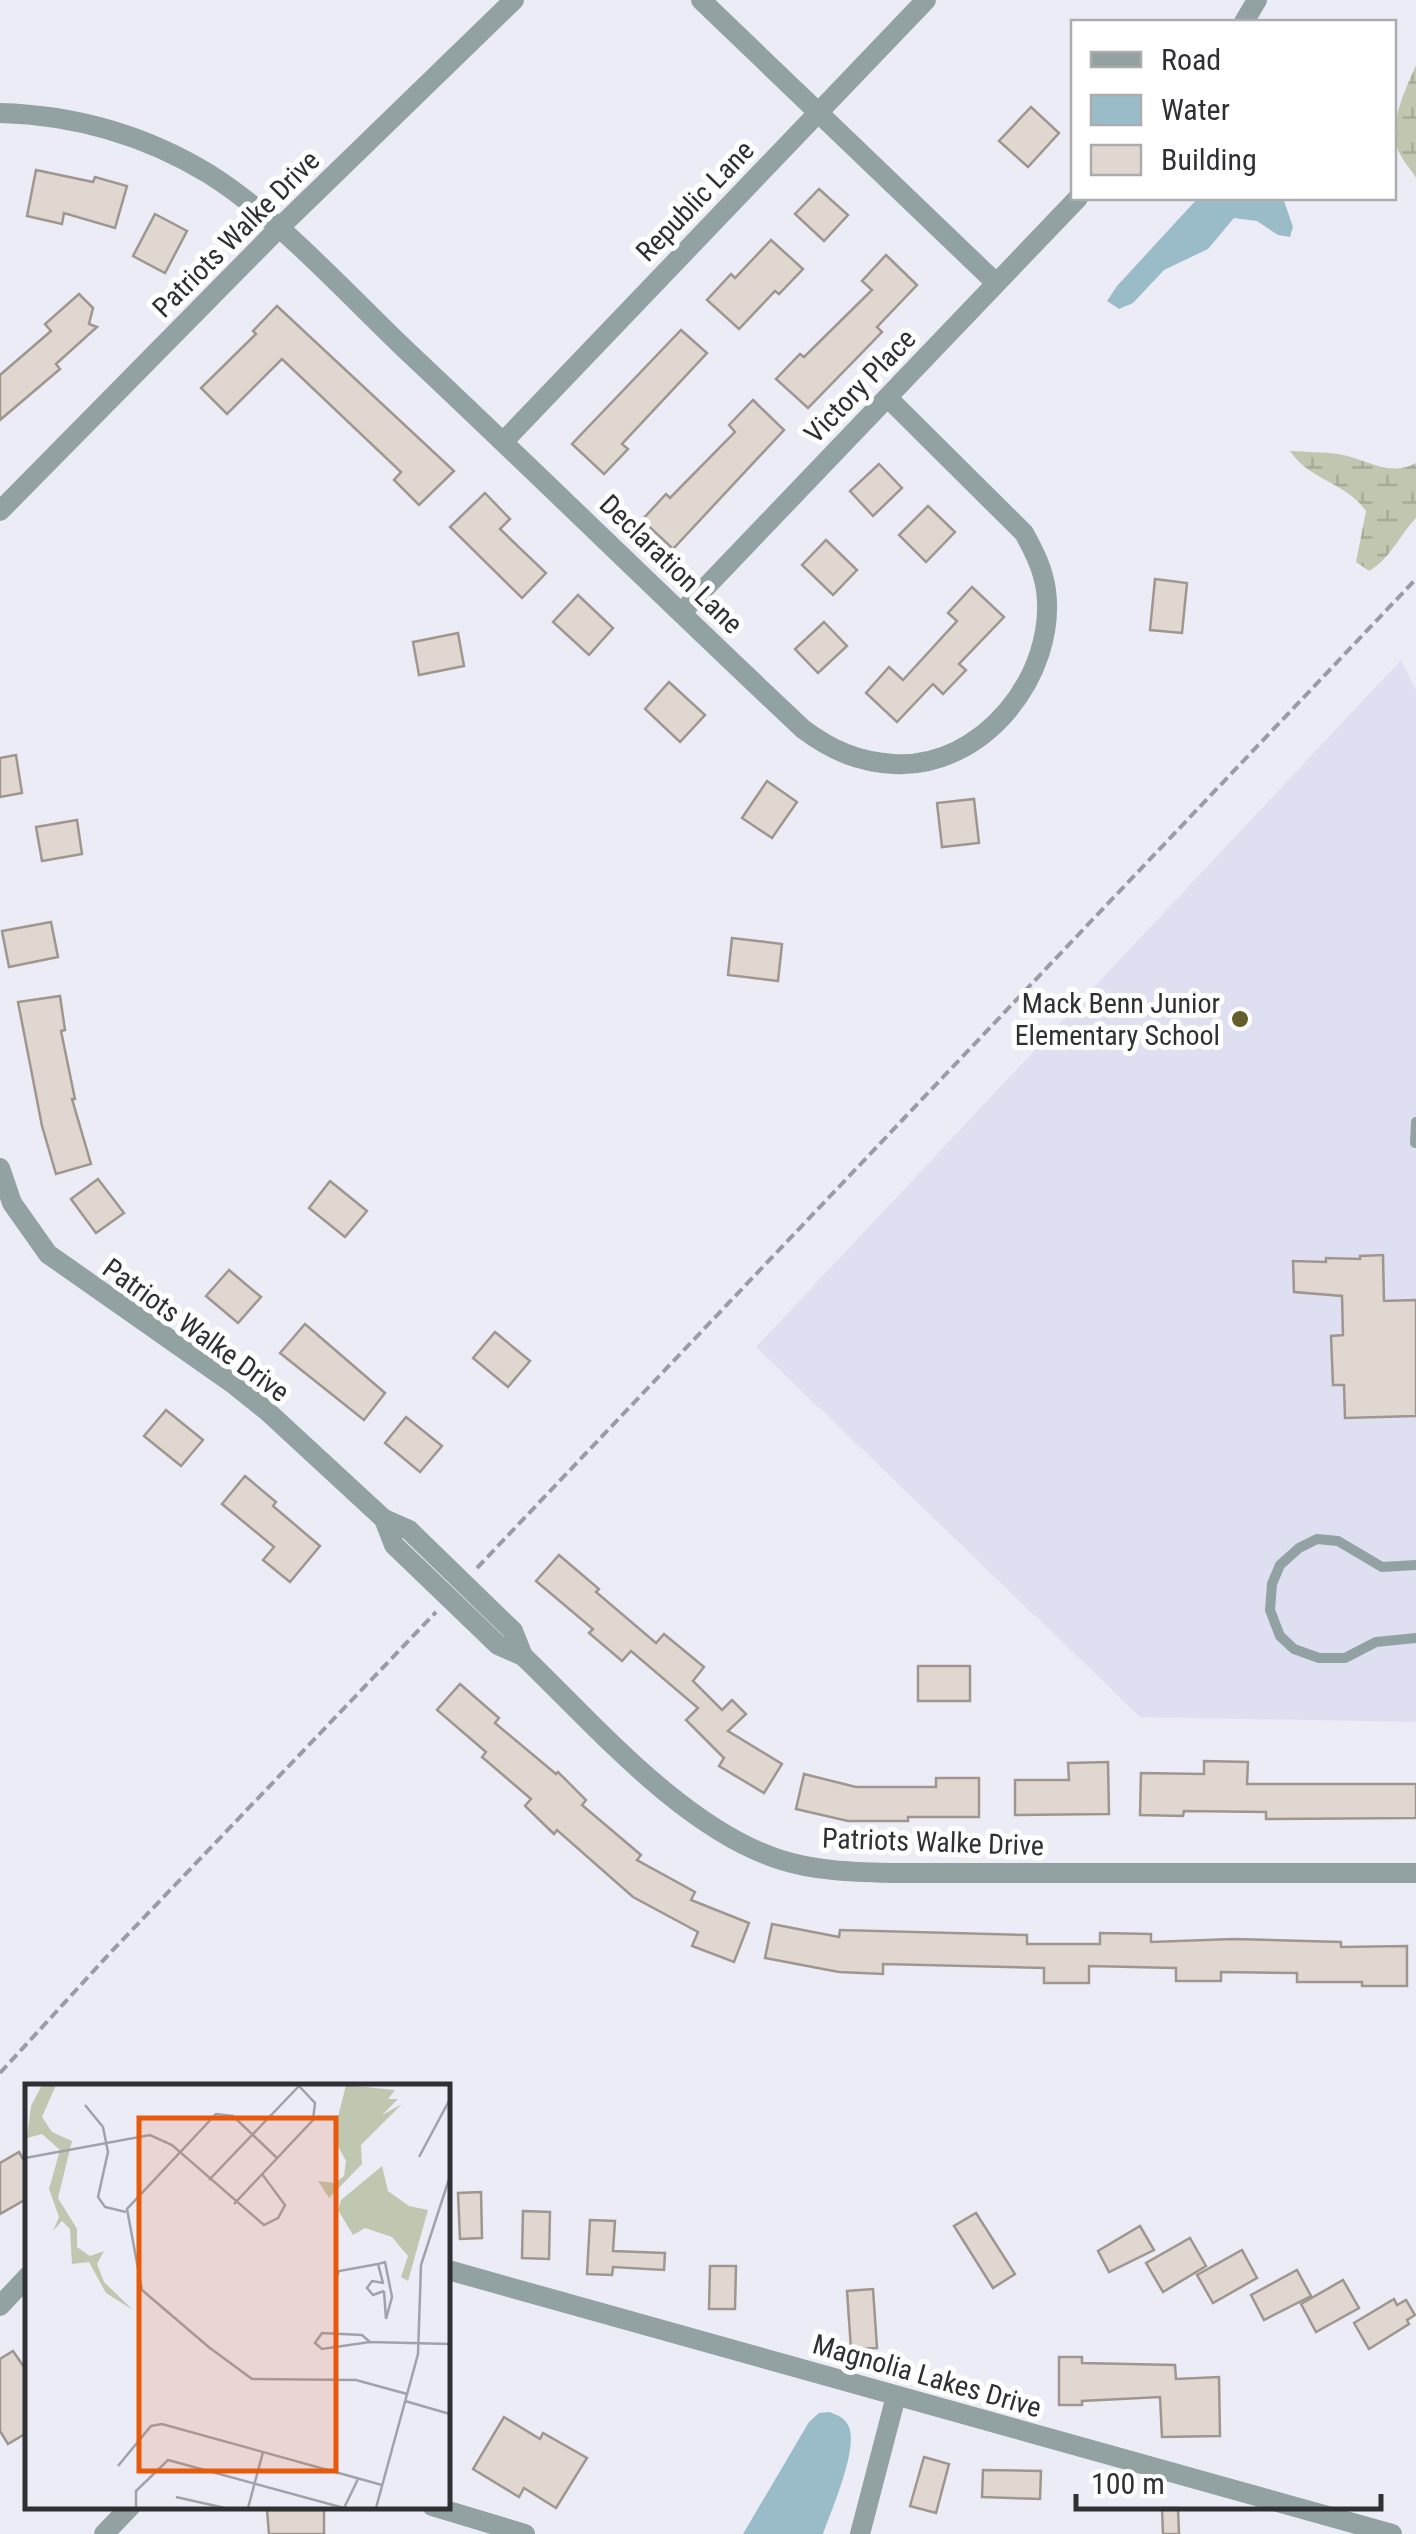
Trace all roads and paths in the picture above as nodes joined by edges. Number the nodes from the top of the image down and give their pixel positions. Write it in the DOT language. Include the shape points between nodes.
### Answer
graph roads {
  1 [pos="514,0"];
  2 [pos="701,0"];
  3 [pos="926,0"];
  4 [pos="818,112"];
  5 [pos="0,113"];
  6 [pos="1076,200"];
  7 [pos="278,229"];
  8 [pos="996,282"];
  9 [pos="888,398"];
  10 [pos="504,441"];
  11 [pos="0,511"];
  12 [pos="1416,579"];
  13 [pos="682,612"];
  14 [pos="1416,1122"];
  15 [pos="1415,1143"];
  16 [pos="0,1168"];
  17 [pos="1416,1565"];
  18 [pos="456,1590"];
  19 [pos="1416,1638"];
  20 [pos="1416,1873"];
  21 [pos="0,2073"];
  22 [pos="450,2271"];
  23 [pos="25,2279"];
  24 [pos="0,2306"];
  25 [pos="896,2396"];
  26 [pos="128,2509"];
  27 [pos="442,2509"];
  28 [pos="104,2534"];
  29 [pos="525,2534"];
  30 [pos="860,2534"];
  31 [pos="1392,2534"];
  1 -- 7 [label="street, Patriots Walke Drive"];
  2 -- 4 [label="street"];
  3 -- 4 [label="street, Republic Lane"];
  4 -- 8 [label="street"];
  4 -- 10 [label="street, Republic Lane"];
  5 -- 7 [label="street, Declaration Lane" via="80,121 129,136 210,175"];
  6 -- 8 [label="street, Victory Place"];
  7 -- 10 [label="street, Declaration Lane"];
  7 -- 11 [label="street, Patriots Walke Drive"];
  8 -- 9 [label="street, Victory Place"];
  9 -- 13 [label="street, Victory Place"];
  9 -- 13 [label="street, Declaration Lane" via="999,505 1038,560 1048,619 1042,648 1021,695 1002,718 954,752 928,761 898,765 848,756 803,729"];
  10 -- 13 [label="street, Declaration Lane"];
  12 -- 18 [label="path"];
  14 -- 15 [label="lane"];
  16 -- 18 [label="street, Patriots Walke Drive" via="12,1203 48,1254 232,1383 384,1520 409,1530"];
  17 -- 19 [label="lane" via="1382,1566 1338,1541 1317,1540 1280,1564 1270,1610 1280,1636 1320,1658 1345,1658 1376,1642"];
  18 -- 20 [label="street, Patriots Walke Drive" via="513,1631 523,1656 693,1815 780,1860 862,1873"];
  18 -- 21 [label="path"];
  22 -- 25 [label="street, Magnolia Lakes Drive"];
  23 -- 24 [label="street"];
  25 -- 30 [label="street"];
  25 -- 31 [label="street, Magnolia Lakes Drive"];
  26 -- 28 [label="street"];
  27 -- 29 [label="street"];
}
